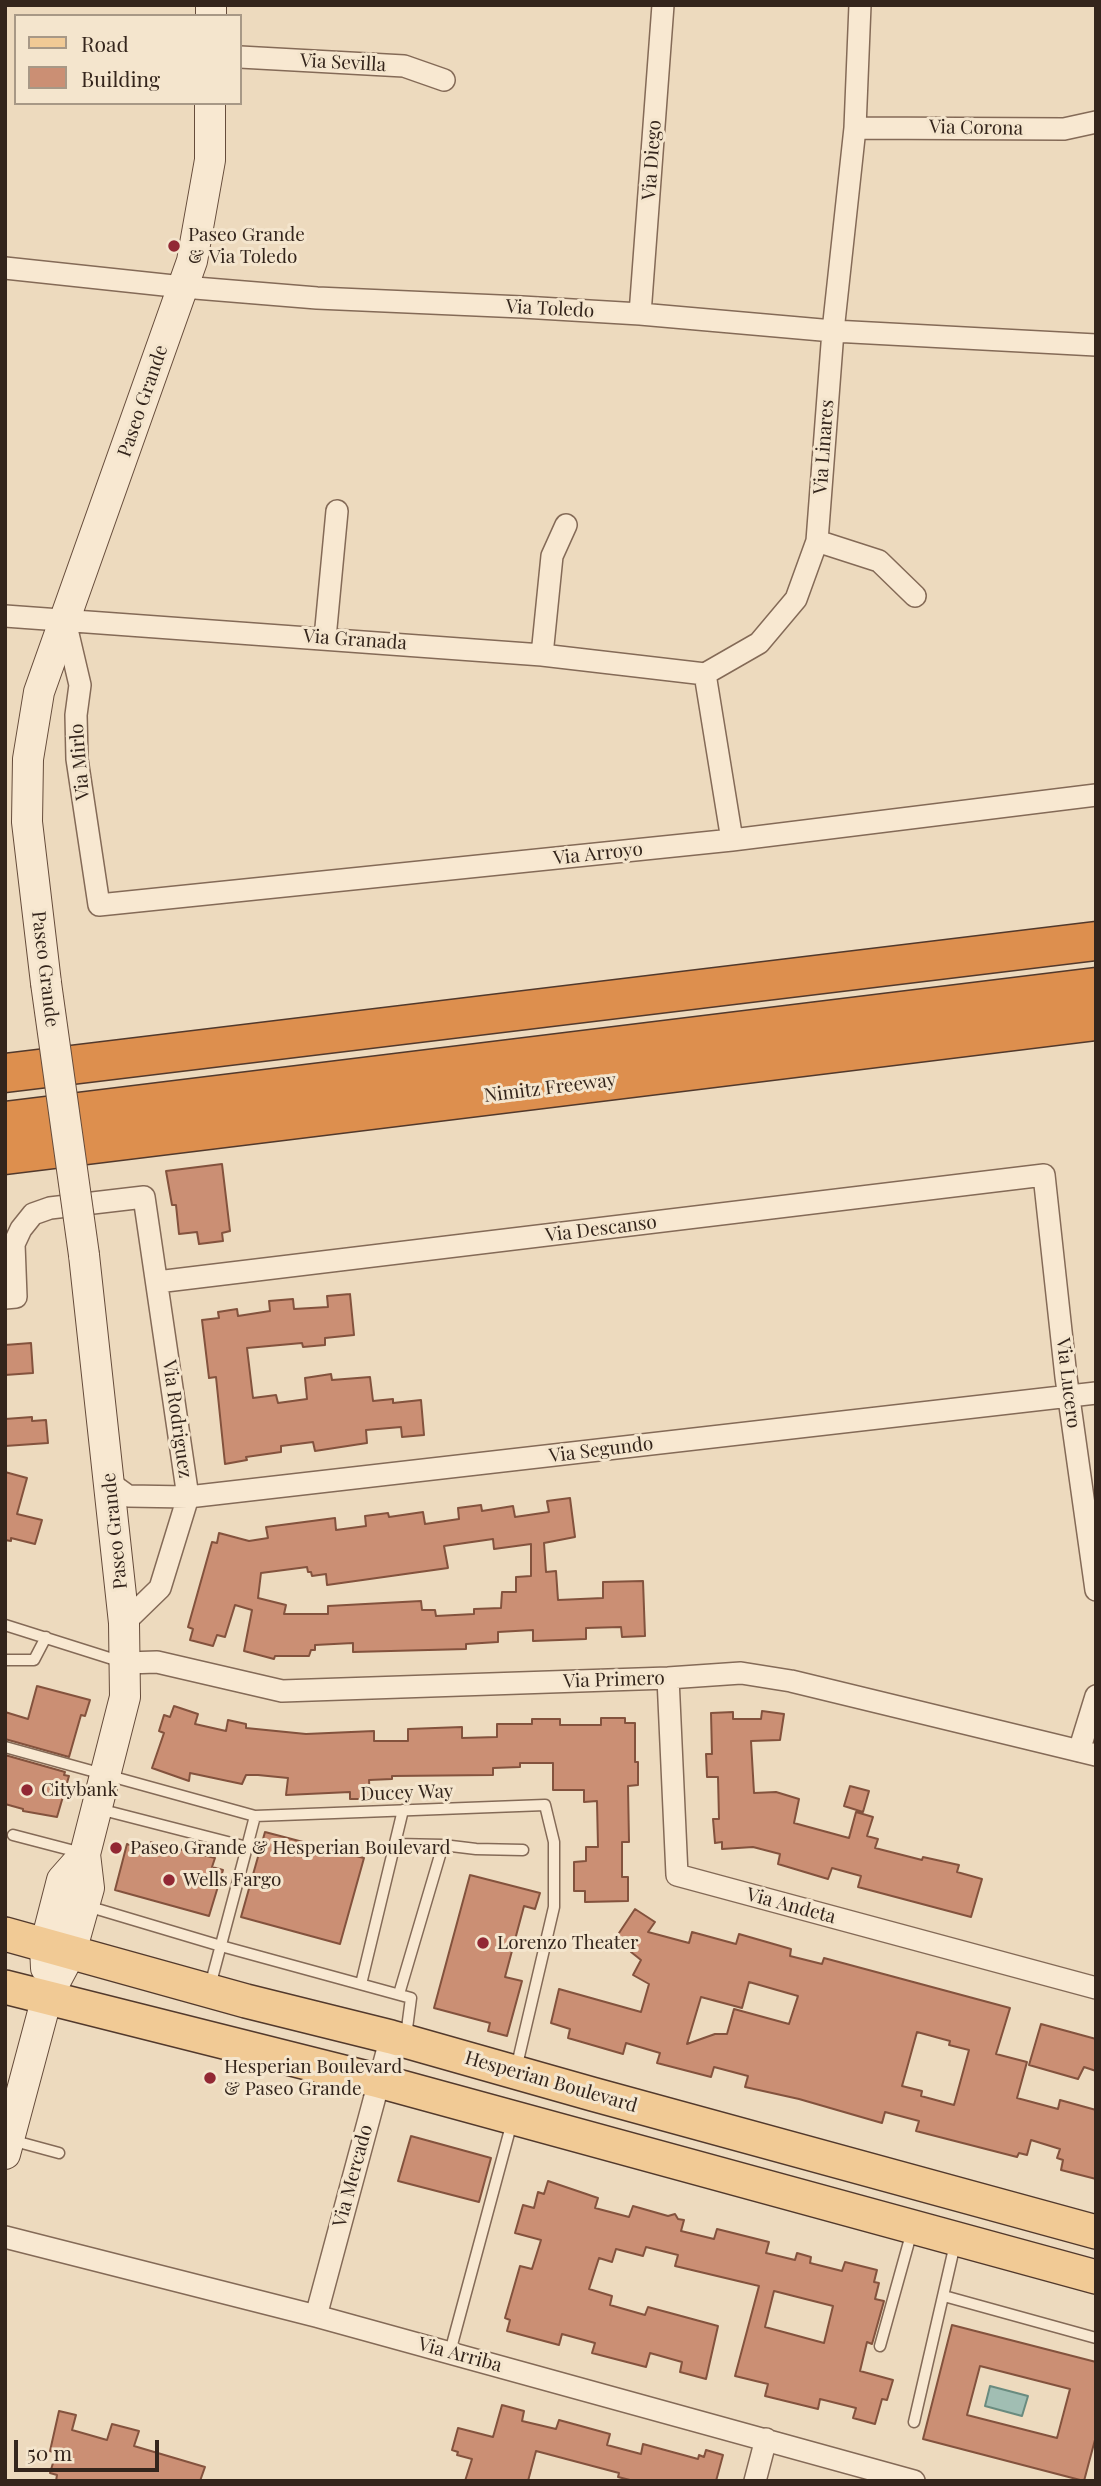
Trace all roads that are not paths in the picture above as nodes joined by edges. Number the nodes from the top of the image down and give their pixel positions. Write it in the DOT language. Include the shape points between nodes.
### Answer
graph roads {
  1 [pos="663,5"];
  2 [pos="860,5"];
  3 [pos="242,57"];
  4 [pos="444,80"];
  5 [pos="210,105"];
  6 [pos="1096,122"];
  7 [pos="855,128"];
  8 [pos="5,268"];
  9 [pos="183,287"];
  10 [pos="640,314"];
  11 [pos="833,331"];
  12 [pos="1096,345"];
  13 [pos="337,511"];
  14 [pos="566,525"];
  15 [pos="817,541"];
  16 [pos="915,596"];
  17 [pos="5,617"];
  18 [pos="65,621"];
  19 [pos="325,638"];
  20 [pos="542,654"];
  21 [pos="705,674"];
  22 [pos="1096,795"];
  23 [pos="732,840"];
  24 [pos="99,905"];
  25 [pos="1096,941"];
  26 [pos="1096,987"];
  27 [pos="1096,1021"];
  28 [pos="5,1073"];
  29 [pos="5,1121"];
  30 [pos="5,1155"];
  31 [pos="1044,1175"];
  32 [pos="157,1282"];
  33 [pos="5,1298"];
  34 [pos="1096,1393"];
  35 [pos="1069,1396"];
  36 [pos="110,1483"];
  37 [pos="188,1497"];
  38 [pos="1096,1590"];
  39 [pos="124,1623"];
  40 [pos="5,1625"];
  41 [pos="46,1637"];
  42 [pos="5,1660"];
  43 [pos="126,1663"];
  44 [pos="668,1678"];
  45 [pos="1096,1696"];
  46 [pos="5,1747"];
  47 [pos="1087,1753"];
  48 [pos="106,1775"];
  49 [pos="97,1808"];
  50 [pos="403,1810"];
  51 [pos="255,1816"];
  52 [pos="13,1835"];
  53 [pos="396,1844"];
  54 [pos="443,1845"];
  55 [pos="247,1847"];
  56 [pos="523,1850"];
  57 [pos="85,1854"];
  58 [pos="84,1905"];
  59 [pos="5,1934"];
  60 [pos="221,1946"];
  61 [pos="58,1949"];
  62 [pos="361,1984"];
  63 [pos="5,1987"];
  64 [pos="1096,1988"];
  65 [pos="209,1990"];
  66 [pos="399,1994"];
  67 [pos="47,1997"];
  68 [pos="398,2039"];
  69 [pos="516,2073"];
  70 [pos="379,2081"];
  71 [pos="513,2118"];
  72 [pos="7,2147"];
  73 [pos="59,2154"];
  74 [pos="913,2227"];
  75 [pos="1096,2232"];
  76 [pos="5,2237"];
  77 [pos="957,2239"];
  78 [pos="1096,2277"];
  79 [pos="944,2296"];
  80 [pos="316,2316"];
  81 [pos="1096,2338"];
  82 [pos="880,2346"];
  83 [pos="450,2352"];
  84 [pos="914,2422"];
  85 [pos="766,2439"];
  86 [pos="899,2479"];
  87 [pos="755,2481"];
  1 -- 10 [label="street, Via Diego"];
  2 -- 7 [label="street, Via Linares"];
  3 -- 4 [label="street, Via Sevilla" via="404,66"];
  5 -- 9 [label="street, Paseo Grande" via="210,160"];
  6 -- 7 [label="street, Via Corona" via="1064,129"];
  7 -- 11 [label="street, Via Linares"];
  8 -- 9 [label="street, Via Toledo"];
  9 -- 10 [label="street, Via Toledo" via="317,299"];
  9 -- 18 [label="street, Paseo Grande"];
  10 -- 11 [label="street, Via Toledo"];
  11 -- 12 [label="street, Via Toledo"];
  11 -- 15 [label="street, Via Linares"];
  13 -- 19 [label="street"];
  14 -- 20 [label="street" via="552,556"];
  15 -- 16 [label="street" via="878,561"];
  15 -- 21 [label="street, Via Linares" via="796,598 759,643"];
  17 -- 18 [label="street, Via Granada"];
  18 -- 19 [label="street, Via Granada"];
  18 -- 24 [label="street, Via Mirlo" via="80,684 76,759"];
  18 -- 36 [label="street, Paseo Grande, bridge" via="39,692 28,759 27,822"];
  19 -- 20 [label="street, Via Granada"];
  20 -- 21 [label="street, Via Granada"];
  21 -- 23 [label="street"];
  22 -- 23 [label="street, Via Arroyo"];
  23 -- 24 [label="street, Via Arroyo"];
  25 -- 28 [label="highway"];
  26 -- 29 [label="highway"];
  27 -- 30 [label="highway, Nimitz Freeway"];
  31 -- 32 [label="street, Via Descanso"];
  31 -- 35 [label="street, Via Lucero"];
  32 -- 33 [label="street, Via Rodriguez" via="144,1197 33,1214 14,1244 16,1297"];
  32 -- 37 [label="street, Via Rodriguez"];
  34 -- 35 [label="street, Via Segundo"];
  35 -- 37 [label="street, Via Segundo"];
  35 -- 38 [label="street, Via Lucero"];
  36 -- 37 [label="street, Via Segundo" via="128,1496"];
  36 -- 39 [label="street, Paseo Grande"];
  37 -- 39 [label="street, Via Rodriguez" via="160,1588"];
  39 -- 43 [label="street, Paseo Grande"];
  40 -- 41 [label="lane"];
  41 -- 42 [label="lane" via="34,1660"];
  41 -- 43 [label="lane"];
  43 -- 44 [label="street, Via Primero" via="157,1662 282,1691"];
  43 -- 48 [label="street, Paseo Grande" via="125,1697"];
  44 -- 47 [label="street, Via Primero" via="741,1673 791,1681"];
  44 -- 64 [label="street, Via Andeta" via="677,1875"];
  45 -- 47 [label="street"];
  46 -- 48 [label="lane, Ducey Way"];
  48 -- 49 [label="street, Paseo Grande"];
  48 -- 51 [label="lane, Ducey Way"];
  49 -- 55 [label="lane"];
  49 -- 57 [label="street, Paseo Grande"];
  50 -- 51 [label="lane, Ducey Way"];
  50 -- 53 [label="lane"];
  50 -- 69 [label="lane, Ducey Way" via="545,1805 554,1842 554,1907"];
  51 -- 55 [label="lane"];
  52 -- 57 [label="lane"];
  53 -- 54 [label="lane"];
  53 -- 62 [label="lane"];
  54 -- 56 [label="lane"];
  54 -- 66 [label="lane"];
  55 -- 60 [label="lane"];
  57 -- 58 [label="street, Paseo Grande" via="89,1888"];
  57 -- 61 [label="street, Paseo Grande" via="62,1881"];
  58 -- 60 [label="lane"];
  58 -- 61 [label="street, Paseo Grande"];
  59 -- 61 [label="main road, Hesperian Boulevard"];
  60 -- 62 [label="lane"];
  60 -- 65 [label="lane"];
  61 -- 65 [label="main road, Hesperian Boulevard"];
  61 -- 67 [label="street, Paseo Grande"];
  62 -- 66 [label="lane"];
  63 -- 67 [label="main road"];
  65 -- 68 [label="main road, Hesperian Boulevard"];
  66 -- 68 [label="lane" via="411,1997"];
  67 -- 70 [label="main road"];
  67 -- 72 [label="street, Paseo Grande"];
  68 -- 69 [label="main road, Hesperian Boulevard"];
  68 -- 70 [label="street, Via Mercado"];
  69 -- 75 [label="main road, Hesperian Boulevard"];
  70 -- 71 [label="main road"];
  70 -- 80 [label="street, Via Mercado"];
  71 -- 74 [label="main road"];
  71 -- 83 [label="lane"];
  72 -- 73 [label="lane"];
  74 -- 77 [label="main road"];
  74 -- 82 [label="lane"];
  76 -- 80 [label="street, Via Arriba"];
  77 -- 78 [label="main road"];
  77 -- 79 [label="lane"];
  79 -- 81 [label="lane"];
  79 -- 84 [label="lane"];
  80 -- 83 [label="street, Via Arriba"];
  83 -- 85 [label="street, Via Arriba"];
  85 -- 86 [label="street, Via Arriba"];
  85 -- 87 [label="street"];
}
